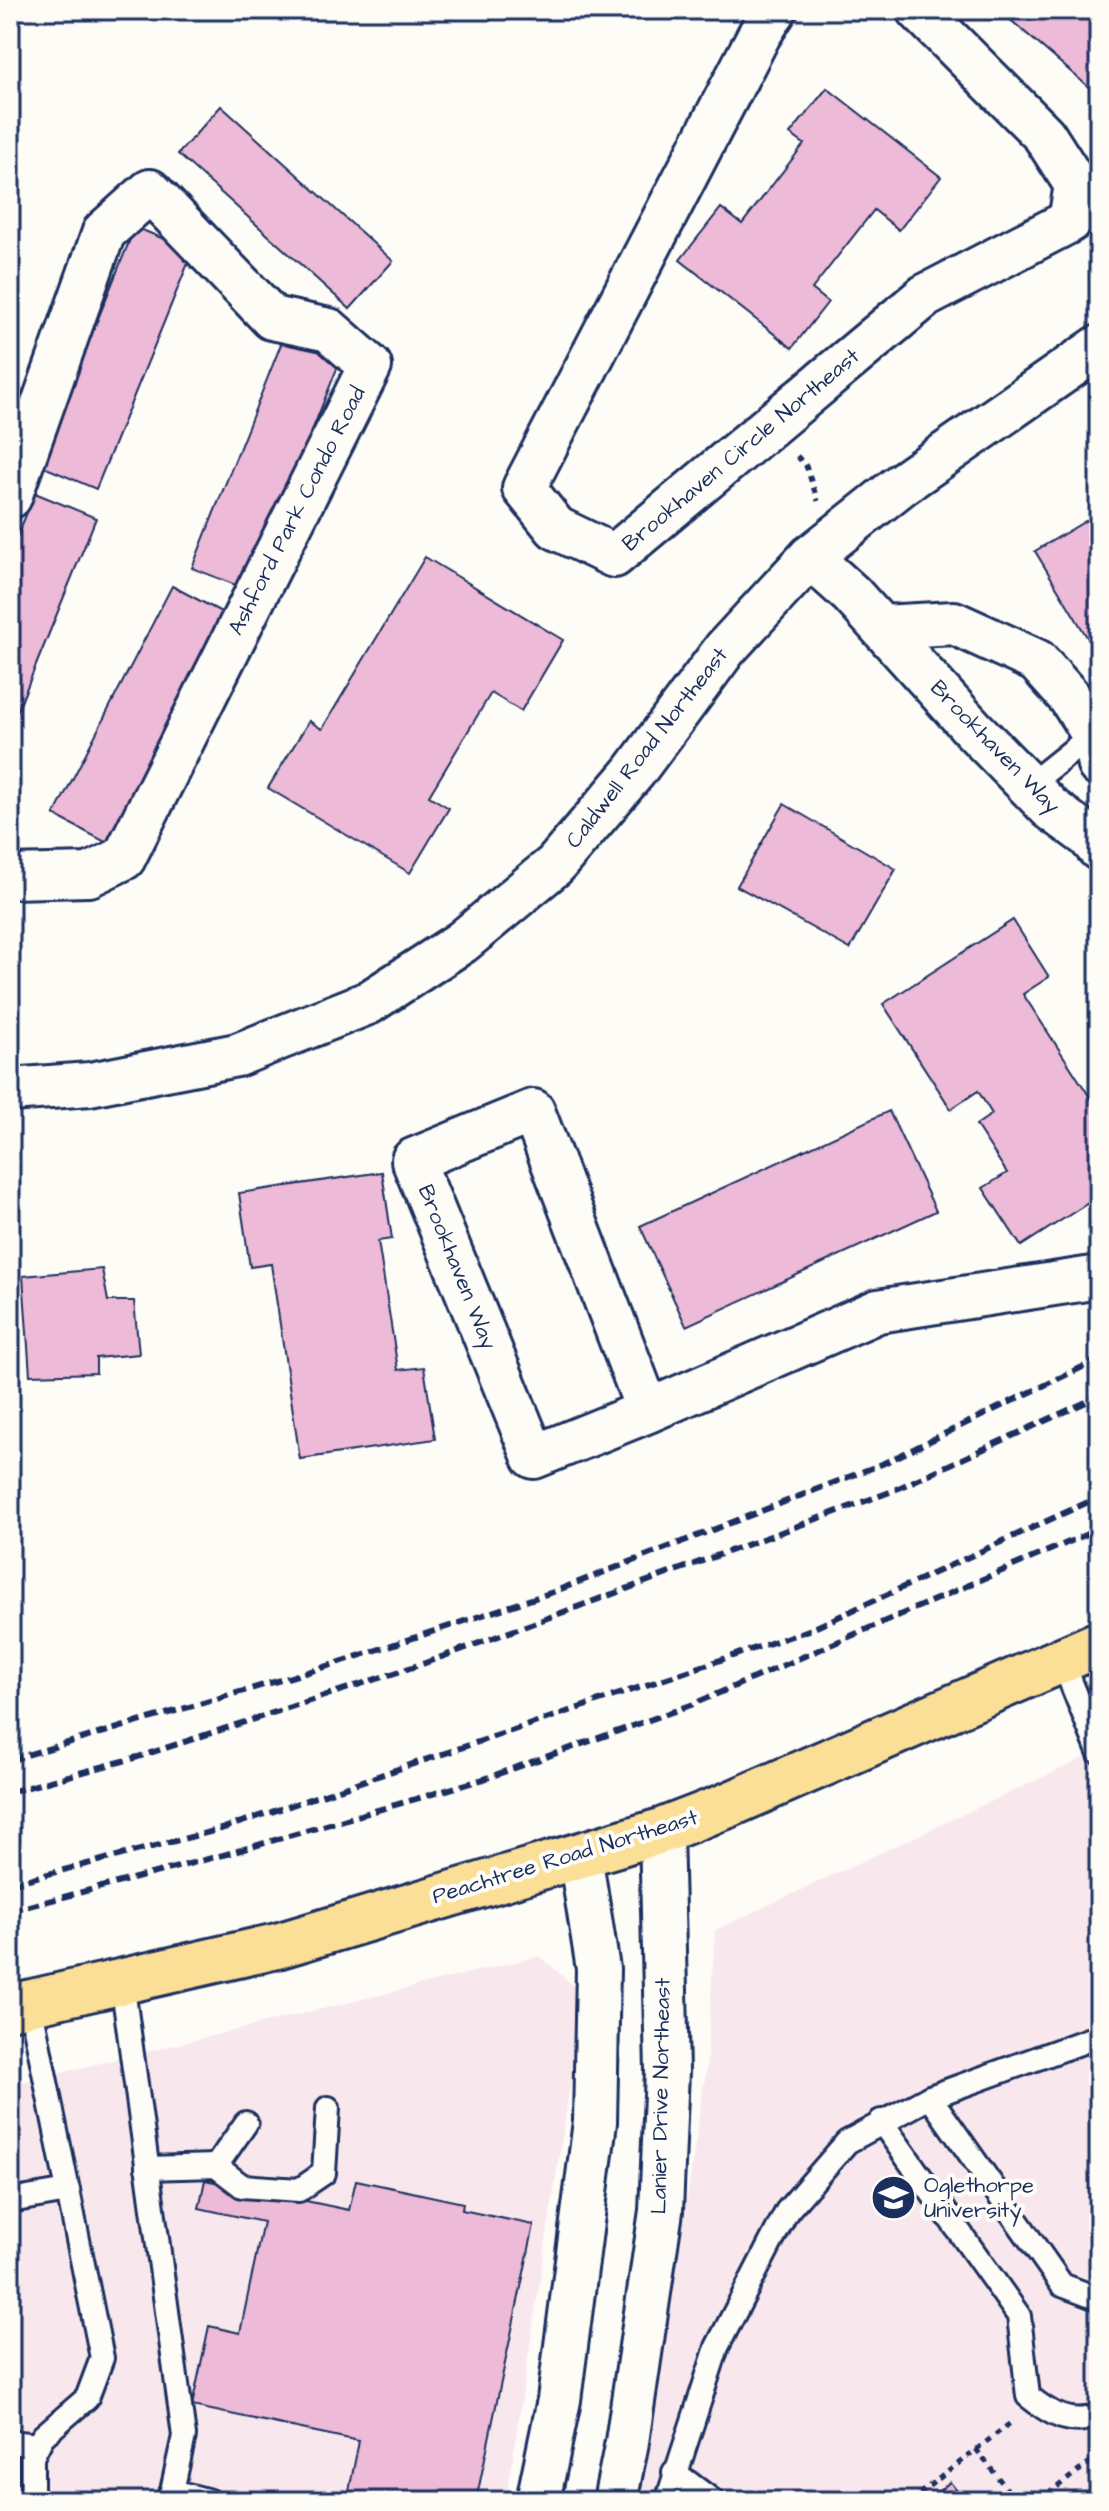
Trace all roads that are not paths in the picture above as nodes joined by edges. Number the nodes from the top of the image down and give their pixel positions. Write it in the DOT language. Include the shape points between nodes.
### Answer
graph roads {
  1 [pos="775,10"];
  2 [pos="919,10"];
  3 [pos="1099,347"];
  4 [pos="10,497"];
  5 [pos="810,557"];
  6 [pos="894,641"];
  7 [pos="1096,750"];
  8 [pos="1039,777"];
  9 [pos="1093,842"];
  10 [pos="10,877"];
  11 [pos="10,1090"];
  12 [pos="1099,1277"];
  13 [pos="648,1411"];
  14 [pos="1081,1652"];
  15 [pos="1099,1752"];
  16 [pos="661,1831"];
  17 [pos="580,1855"];
  18 [pos="122,1981"];
  19 [pos="20,2005"];
  20 [pos="1099,2036"];
  21 [pos="930,2097"];
  22 [pos="328,2108"];
  23 [pos="881,2121"];
  24 [pos="246,2123"];
  25 [pos="216,2166"];
  26 [pos="147,2168"];
  27 [pos="68,2191"];
  28 [pos="10,2201"];
  29 [pos="1099,2299"];
  30 [pos="1099,2415"];
  31 [pos="10,2442"];
  32 [pos="38,2445"];
  33 [pos="674,2472"];
  34 [pos="170,2496"];
  35 [pos="32,2501"];
  36 [pos="210,2501"];
  37 [pos="538,2501"];
  38 [pos="615,2501"];
  39 [pos="667,2501"];
  40 [pos="713,2501"];
  1 -- 2 [label="street, Brookhaven Circle Northeast" via="524,488 556,528 614,556 925,296 1070,221 1076,185 1044,135"];
  3 -- 5 [label="street, Caldwell Road Northeast" via="902,484"];
  4 -- 10 [label="street, Ashford Park Condo Road" via="104,232 150,191 272,318 329,330 370,366 124,858 89,875"];
  5 -- 6 [label="street, Brookhaven Way"];
  5 -- 11 [label="street, Caldwell Road Northeast" via="725,649 634,772 555,865 462,942 368,1003 237,1055 90,1084"];
  6 -- 7 [label="street" via="954,623 1037,661 1070,698"];
  6 -- 8 [label="street, Brookhaven Way" via="973,729"];
  7 -- 8 [label="lane"];
  8 -- 9 [label="street, Brookhaven Way" via="1050,808"];
  12 -- 13 [label="street, Brookhaven Way" via="878,1311"];
  13 -- 13 [label="street, Brookhaven Way" via="533,1111 413,1160 534,1457"];
  14 -- 15 [label="lane"];
  14 -- 16 [label="highway, Peachtree Road Northeast"];
  16 -- 17 [label="highway, Peachtree Road Northeast"];
  16 -- 38 [label="street, Lanier Drive Northeast" via="667,2071 661,2211"];
  17 -- 18 [label="highway, Peachtree Road Northeast" via="277,1946"];
  17 -- 37 [label="street" via="598,1969 595,2122 559,2400"];
  18 -- 19 [label="highway, Peachtree Road Northeast"];
  18 -- 26 [label="lane"];
  19 -- 27 [label="lane"];
  20 -- 21 [label="lane"];
  21 -- 23 [label="lane"];
  21 -- 29 [label="lane" via="1062,2285"];
  22 -- 25 [label="lane" via="324,2173 299,2190 242,2186"];
  23 -- 30 [label="lane" via="1019,2316 1028,2396 1051,2415 1086,2421"];
  23 -- 33 [label="lane" via="847,2142 787,2211 717,2347"];
  24 -- 25 [label="lane"];
  25 -- 26 [label="lane"];
  26 -- 34 [label="lane" via="184,2436"];
  27 -- 28 [label="lane"];
  27 -- 32 [label="lane" via="102,2358 87,2398"];
  31 -- 32 [label="lane"];
  32 -- 35 [label="lane" via="32,2457"];
  33 -- 39 [label="lane"];
  33 -- 40 [label="lane"];
  34 -- 36 [label="lane"];
}
